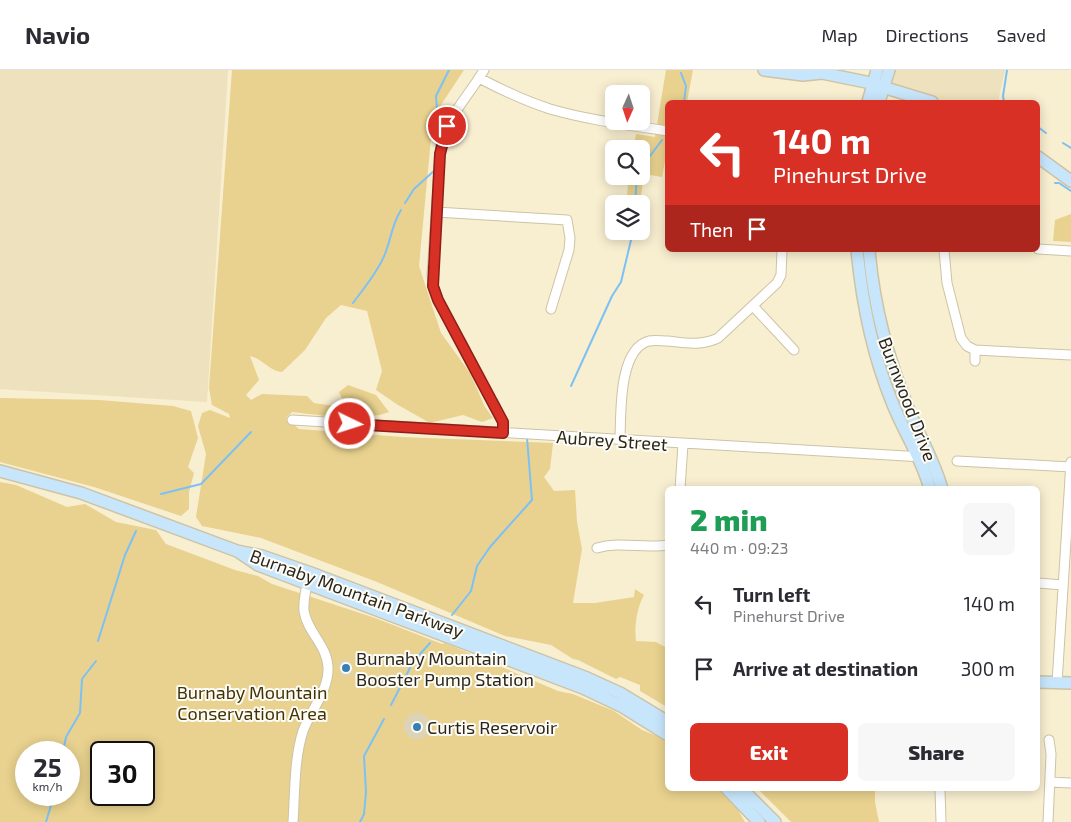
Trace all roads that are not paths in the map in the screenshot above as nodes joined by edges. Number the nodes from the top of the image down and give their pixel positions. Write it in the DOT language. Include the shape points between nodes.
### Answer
graph roads {
  1 [pos="764,70"];
  2 [pos="877,70"];
  3 [pos="889,70"];
  4 [pos="481,74"];
  5 [pos="877,92"];
  6 [pos="903,100"];
  7 [pos="921,100"];
  8 [pos="665,130"];
  9 [pos="1040,158"];
  10 [pos="1071,181"];
  11 [pos="436,212"];
  12 [pos="1040,249"];
  13 [pos="1071,251"];
  14 [pos="782,252"];
  15 [pos="857,252"];
  16 [pos="869,252"];
  17 [pos="944,252"];
  18 [pos="753,306"];
  19 [pos="551,309"];
  20 [pos="794,350"];
  21 [pos="975,350"];
  22 [pos="1071,355"];
  23 [pos="974,361"];
  24 [pos="292,420"];
  25 [pos="503,433"];
  26 [pos="620,440"];
  27 [pos="683,444"];
  28 [pos="918,457"];
  29 [pos="931,458"];
  30 [pos="958,461"];
  31 [pos="1071,462"];
  32 [pos="1071,467"];
  33 [pos="0,471"];
  34 [pos="680,486"];
  35 [pos="929,486"];
  36 [pos="941,486"];
  37 [pos="665,546"];
  38 [pos="597,548"];
  39 [pos="309,578"];
  40 [pos="1040,583"];
  41 [pos="1063,585"];
  42 [pos="1040,682"];
  43 [pos="1057,682"];
  44 [pos="1071,683"];
  45 [pos="665,720"];
  46 [pos="665,733"];
  47 [pos="1049,740"];
  48 [pos="1050,782"];
  49 [pos="1071,783"];
  50 [pos="729,791"];
  51 [pos="744,791"];
  52 [pos="940,791"];
  53 [pos="293,822"];
  54 [pos="759,822"];
  55 [pos="775,822"];
  56 [pos="941,822"];
  57 [pos="1048,822"];
  1 -- 5 [label="main road" via="803,75"];
  2 -- 5 [label="main road"];
  3 -- 5 [label="main road"];
  4 -- 8 [label="street" via="527,101 556,110"];
  4 -- 11 [label="street" via="454,112 444,133"];
  5 -- 6 [label="main road"];
  5 -- 7 [label="main road"];
  9 -- 10 [label="main road"];
  11 -- 19 [label="street" via="567,220 570,250"];
  11 -- 25 [label="street" via="434,293 503,422"];
  12 -- 13 [label="street"];
  14 -- 18 [label="street" via="781,275 777,283"];
  15 -- 28 [label="main road, Burnwood Drive" via="873,344 892,402"];
  16 -- 29 [label="main road, Burnwood Drive" via="883,336 909,411"];
  17 -- 21 [label="street" via="947,283 961,338"];
  18 -- 20 [label="street"];
  18 -- 26 [label="street" via="718,338 709,342 658,340 647,342 636,350 624,374"];
  21 -- 22 [label="street"];
  21 -- 23 [label="street"];
  24 -- 25 [label="street, Aubrey Street"];
  25 -- 26 [label="street, Aubrey Street"];
  26 -- 27 [label="street, Aubrey Street"];
  27 -- 28 [label="street, Aubrey Street"];
  27 -- 34 [label="street"];
  28 -- 29 [label="street, Aubrey Street"];
  28 -- 35 [label="main road, Burnwood Drive"];
  29 -- 36 [label="main road, Burnwood Drive"];
  30 -- 32 [label="street"];
  31 -- 32 [label="street"];
  32 -- 41 [label="street"];
  33 -- 39 [label="main road, Burnaby Mountain Parkway" via="80,493 237,551 258,565"];
  37 -- 38 [label="street" via="653,548 610,544"];
  39 -- 45 [label="main road, Burnaby Mountain Parkway" via="593,681"];
  39 -- 46 [label="main road, Burnaby Mountain Parkway" via="583,688"];
  39 -- 53 [label="street" via="305,616 324,648 328,672 323,691 303,730 297,760"];
  40 -- 41 [label="street"];
  41 -- 43 [label="street"];
  42 -- 43 [label="main road"];
  43 -- 44 [label="main road"];
  47 -- 48 [label="street"];
  48 -- 49 [label="street"];
  48 -- 57 [label="street"];
  50 -- 54 [label="main road"];
  51 -- 55 [label="main road"];
  52 -- 56 [label="street"];
}
